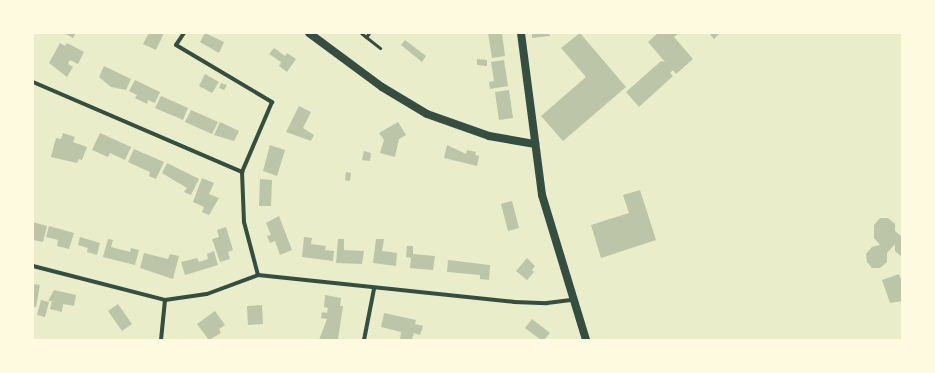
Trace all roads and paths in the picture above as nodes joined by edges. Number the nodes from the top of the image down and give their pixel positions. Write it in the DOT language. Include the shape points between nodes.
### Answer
graph roads {
  1 [pos="184,33"];
  2 [pos="309,33"];
  3 [pos="361,33"];
  4 [pos="369,33"];
  5 [pos="521,33"];
  6 [pos="366,37"];
  7 [pos="380,48"];
  8 [pos="33,82"];
  9 [pos="535,144"];
  10 [pos="242,172"];
  11 [pos="33,266"];
  12 [pos="258,275"];
  13 [pos="374,289"];
  14 [pos="165,300"];
  15 [pos="573,300"];
  16 [pos="161,340"];
  17 [pos="364,340"];
  18 [pos="586,340"];
  1 -- 10 [label="street" via="176,45 272,102"];
  2 -- 9 [label="main road" via="382,87 427,114 489,136"];
  3 -- 6 [label="lane"];
  4 -- 6 [label="lane"];
  5 -- 9 [label="main road"];
  6 -- 7 [label="lane"];
  8 -- 10 [label="street"];
  9 -- 15 [label="main road" via="542,195"];
  10 -- 12 [label="street" via="244,222"];
  11 -- 14 [label="street"];
  12 -- 13 [label="street"];
  12 -- 14 [label="street" via="207,294"];
  13 -- 15 [label="street" via="534,303"];
  13 -- 17 [label="street"];
  14 -- 16 [label="street"];
  15 -- 18 [label="main road"];
}
